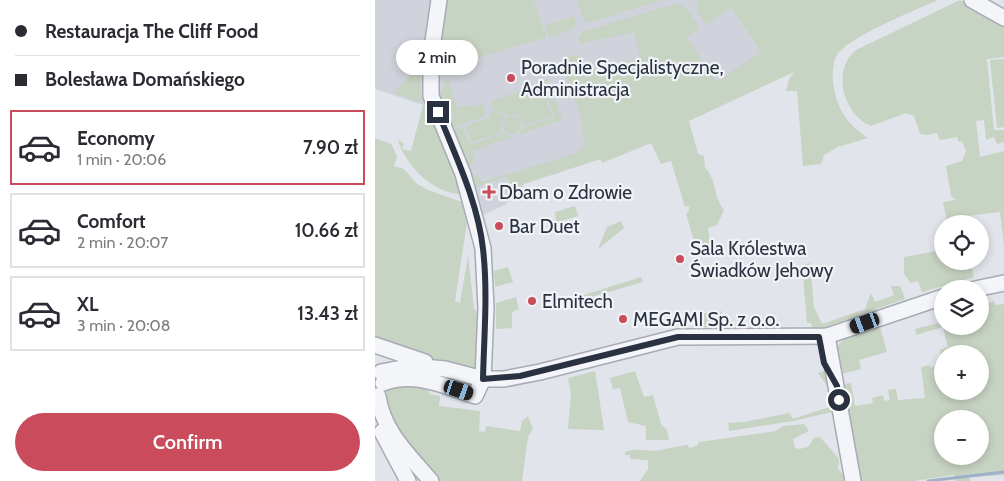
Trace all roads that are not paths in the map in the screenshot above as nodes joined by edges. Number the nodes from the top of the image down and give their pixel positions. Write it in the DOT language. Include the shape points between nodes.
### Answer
graph roads {
  1 [pos="439,0"];
  2 [pos="972,0"];
  3 [pos="1004,18"];
  4 [pos="1004,283"];
  5 [pos="989,286"];
  6 [pos="934,300"];
  7 [pos="823,337"];
  8 [pos="375,345"];
  9 [pos="445,369"];
  10 [pos="483,379"];
  11 [pos="378,383"];
  12 [pos="375,423"];
  13 [pos="408,481"];
  14 [pos="431,481"];
  15 [pos="853,481"];
  1 -- 10 [label="street" via="431,55 431,96 463,174 483,248 486,308"];
  2 -- 3 [label="street"];
  4 -- 5 [label="street"];
  6 -- 7 [label="street"];
  7 -- 10 [label="street" via="678,337 527,375"];
  7 -- 15 [label="street" via="837,386"];
  8 -- 9 [label="street"];
  9 -- 10 [label="street"];
  9 -- 11 [label="street" via="412,366"];
  10 -- 11 [label="street" via="475,396 415,378 400,377"];
  11 -- 14 [label="street" via="383,420"];
  12 -- 13 [label="street"];
}
